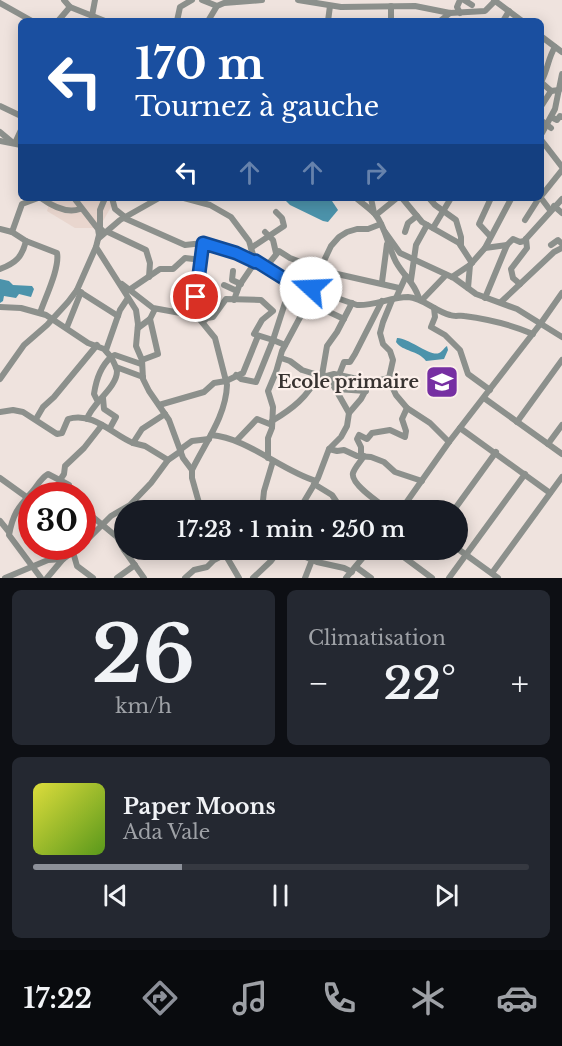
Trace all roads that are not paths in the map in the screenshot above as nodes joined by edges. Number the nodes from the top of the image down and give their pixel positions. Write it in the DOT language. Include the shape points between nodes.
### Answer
graph roads {
  1 [pos="64,0"];
  2 [pos="95,0"];
  3 [pos="192,0"];
  4 [pos="201,0"];
  5 [pos="262,0"];
  6 [pos="298,0"];
  7 [pos="379,0"];
  8 [pos="462,0"];
  9 [pos="497,1"];
  10 [pos="0,3"];
  11 [pos="402,3"];
  12 [pos="341,4"];
  13 [pos="472,5"];
  14 [pos="217,6"];
  15 [pos="330,6"];
  16 [pos="388,6"];
  17 [pos="70,7"];
  18 [pos="509,11"];
  19 [pos="450,13"];
  20 [pos="460,13"];
  21 [pos="92,16"];
  22 [pos="27,18"];
  23 [pos="61,18"];
  24 [pos="97,18"];
  25 [pos="178,18"];
  26 [pos="211,18"];
  27 [pos="328,18"];
  28 [pos="390,18"];
  29 [pos="444,18"];
  30 [pos="505,18"];
  31 [pos="518,18"];
  32 [pos="544,39"];
  33 [pos="555,47"];
  34 [pos="562,52"];
  35 [pos="562,74"];
  36 [pos="544,78"];
  37 [pos="544,84"];
  38 [pos="559,90"];
  39 [pos="551,91"];
  40 [pos="560,99"];
  41 [pos="544,102"];
  42 [pos="0,106"];
  43 [pos="18,115"];
  44 [pos="551,117"];
  45 [pos="562,117"];
  46 [pos="546,125"];
  47 [pos="0,132"];
  48 [pos="0,141"];
  49 [pos="17,144"];
  50 [pos="544,144"];
  51 [pos="562,168"];
  52 [pos="544,192"];
  53 [pos="562,199"];
  54 [pos="31,201"];
  55 [pos="44,201"];
  56 [pos="76,201"];
  57 [pos="104,201"];
  58 [pos="113,201"];
  59 [pos="154,201"];
  60 [pos="199,201"];
  61 [pos="213,201"];
  62 [pos="360,201"];
  63 [pos="372,201"];
  64 [pos="393,201"];
  65 [pos="404,201"];
  66 [pos="432,201"];
  67 [pos="449,201"];
  68 [pos="489,201"];
  69 [pos="508,201"];
  70 [pos="537,201"];
  71 [pos="544,201"];
  72 [pos="210,205"];
  73 [pos="552,208"];
  74 [pos="80,209"];
  75 [pos="444,211"];
  76 [pos="276,212"];
  77 [pos="562,213"];
  78 [pos="375,214"];
  79 [pos="417,216"];
  80 [pos="125,218"];
  81 [pos="525,220"];
  82 [pos="381,224"];
  83 [pos="430,227"];
  84 [pos="0,229"];
  85 [pos="12,232"];
  86 [pos="108,232"];
  87 [pos="385,232"];
  88 [pos="405,232"];
  89 [pos="99,233"];
  90 [pos="267,234"];
  91 [pos="490,236"];
  92 [pos="526,239"];
  93 [pos="26,241"];
  94 [pos="203,243"];
  95 [pos="387,244"];
  96 [pos="461,245"];
  97 [pos="507,245"];
  98 [pos="551,245"];
  99 [pos="562,246"];
  100 [pos="96,247"];
  101 [pos="251,248"];
  102 [pos="485,248"];
  103 [pos="276,253"];
  104 [pos="413,259"];
  105 [pos="202,260"];
  106 [pos="256,262"];
  107 [pos="471,264"];
  108 [pos="266,267"];
  109 [pos="0,269"];
  110 [pos="320,269"];
  111 [pos="233,271"];
  112 [pos="449,276"];
  113 [pos="149,277"];
  114 [pos="408,278"];
  115 [pos="382,282"];
  116 [pos="121,284"];
  117 [pos="241,284"];
  118 [pos="298,284"];
  119 [pos="520,284"];
  120 [pos="224,285"];
  121 [pos="311,288"];
  122 [pos="399,288"];
  123 [pos="468,288"];
  124 [pos="129,290"];
  125 [pos="79,291"];
  126 [pos="237,291"];
  127 [pos="562,293"];
  128 [pos="128,298"];
  129 [pos="485,298"];
  130 [pos="394,299"];
  131 [pos="420,299"];
  132 [pos="234,300"];
  133 [pos="382,301"];
  134 [pos="308,302"];
  135 [pos="501,302"];
  136 [pos="352,303"];
  137 [pos="0,307"];
  138 [pos="434,308"];
  139 [pos="155,309"];
  140 [pos="40,313"];
  141 [pos="194,315"];
  142 [pos="118,316"];
  143 [pos="53,319"];
  144 [pos="150,319"];
  145 [pos="344,319"];
  146 [pos="202,322"];
  147 [pos="541,323"];
  148 [pos="67,327"];
  149 [pos="138,328"];
  150 [pos="533,334"];
  151 [pos="258,336"];
  152 [pos="562,337"];
  153 [pos="273,340"];
  154 [pos="97,345"];
  155 [pos="285,345"];
  156 [pos="106,350"];
  157 [pos="111,357"];
  158 [pos="281,358"];
  159 [pos="562,360"];
  160 [pos="141,362"];
  161 [pos="116,367"];
  162 [pos="236,375"];
  163 [pos="339,375"];
  164 [pos="322,376"];
  165 [pos="143,377"];
  166 [pos="389,378"];
  167 [pos="0,379"];
  168 [pos="226,381"];
  169 [pos="370,382"];
  170 [pos="337,389"];
  171 [pos="490,390"];
  172 [pos="366,391"];
  173 [pos="484,398"];
  174 [pos="100,400"];
  175 [pos="159,405"];
  176 [pos="408,408"];
  177 [pos="0,412"];
  178 [pos="349,413"];
  179 [pos="165,414"];
  180 [pos="36,419"];
  181 [pos="87,419"];
  182 [pos="517,422"];
  183 [pos="272,423"];
  184 [pos="348,424"];
  185 [pos="102,425"];
  186 [pos="562,425"];
  187 [pos="110,428"];
  188 [pos="460,428"];
  189 [pos="359,435"];
  190 [pos="210,437"];
  191 [pos="237,440"];
  192 [pos="449,442"];
  193 [pos="133,444"];
  194 [pos="548,444"];
  195 [pos="329,449"];
  196 [pos="181,450"];
  197 [pos="495,452"];
  198 [pos="562,454"];
  199 [pos="362,456"];
  200 [pos="168,460"];
  201 [pos="270,460"];
  202 [pos="192,470"];
  203 [pos="525,474"];
  204 [pos="562,477"];
  205 [pos="0,478"];
  206 [pos="60,480"];
  207 [pos="422,480"];
  208 [pos="39,482"];
  209 [pos="64,482"];
  210 [pos="315,482"];
  211 [pos="18,491"];
  212 [pos="550,493"];
  213 [pos="198,500"];
  214 [pos="263,500"];
  215 [pos="305,500"];
  216 [pos="335,500"];
  217 [pos="377,500"];
  218 [pos="409,500"];
  219 [pos="461,500"];
  220 [pos="18,509"];
  221 [pos="0,520"];
  222 [pos="96,520"];
  223 [pos="102,526"];
  224 [pos="96,531"];
  225 [pos="9,532"];
  226 [pos="468,552"];
  227 [pos="468,556"];
  228 [pos="48,560"];
  229 [pos="62,560"];
  230 [pos="78,560"];
  231 [pos="215,560"];
  232 [pos="229,560"];
  233 [pos="270,560"];
  234 [pos="312,560"];
  235 [pos="361,560"];
  236 [pos="408,560"];
  237 [pos="463,560"];
  238 [pos="135,565"];
  239 [pos="33,566"];
  240 [pos="354,569"];
  241 [pos="492,573"];
  242 [pos="5,578"];
  243 [pos="46,578"];
  244 [pos="93,578"];
  245 [pos="117,578"];
  246 [pos="144,578"];
  247 [pos="185,578"];
  248 [pos="239,578"];
  249 [pos="253,578"];
  250 [pos="305,578"];
  251 [pos="346,578"];
  252 [pos="371,578"];
  253 [pos="432,578"];
  254 [pos="450,578"];
  255 [pos="498,578"];
  1 -- 17 [label="street"];
  2 -- 21 [label="street"];
  3 -- 25 [label="street" via="180,7"];
  4 -- 14 [label="street"];
  5 -- 14 [label="street" via="231,1"];
  6 -- 15 [label="street"];
  7 -- 16 [label="street"];
  8 -- 13 [label="street"];
  8 -- 20 [label="street" via="457,7"];
  9 -- 18 [label="street"];
  9 -- 20 [label="street" via="485,11"];
  10 -- 22 [label="street"];
  11 -- 16 [label="street"];
  11 -- 19 [label="street"];
  12 -- 15 [label="street"];
  12 -- 16 [label="street"];
  14 -- 26 [label="street"];
  15 -- 27 [label="street"];
  16 -- 28 [label="street"];
  17 -- 21 [label="street"];
  17 -- 23 [label="street"];
  18 -- 30 [label="street"];
  18 -- 31 [label="street"];
  19 -- 20 [label="street"];
  19 -- 29 [label="street"];
  21 -- 24 [label="street"];
  32 -- 33 [label="street"];
  33 -- 34 [label="street"];
  33 -- 36 [label="street"];
  35 -- 38 [label="street"];
  37 -- 39 [label="street"];
  38 -- 39 [label="street"];
  38 -- 40 [label="street"];
  39 -- 41 [label="street"];
  40 -- 44 [label="street"];
  42 -- 43 [label="street"];
  44 -- 45 [label="street"];
  44 -- 46 [label="street"];
  47 -- 49 [label="street"];
  48 -- 49 [label="street"];
  50 -- 51 [label="street"];
  51 -- 52 [label="street"];
  53 -- 73 [label="street"];
  54 -- 85 [label="street" via="22,204"];
  55 -- 74 [label="street" via="62,210"];
  56 -- 74 [label="street"];
  57 -- 89 [label="street"];
  58 -- 80 [label="street"];
  59 -- 80 [label="street"];
  60 -- 72 [label="street"];
  61 -- 72 [label="street"];
  62 -- 78 [label="street"];
  63 -- 78 [label="street"];
  64 -- 78 [label="street"];
  65 -- 79 [label="street"];
  66 -- 75 [label="street"];
  67 -- 75 [label="street"];
  68 -- 91 [label="street" via="479,224"];
  69 -- 91 [label="street"];
  70 -- 81 [label="street"];
  71 -- 73 [label="street"];
  72 -- 101 [label="street" via="231,217"];
  73 -- 77 [label="street"];
  73 -- 92 [label="street"];
  74 -- 89 [label="street"];
  75 -- 83 [label="street"];
  75 -- 96 [label="street" via="456,220"];
  76 -- 90 [label="street" via="284,226"];
  78 -- 82 [label="street"];
  79 -- 83 [label="street"];
  79 -- 88 [label="street"];
  80 -- 86 [label="street"];
  80 -- 94 [label="street" via="185,245"];
  82 -- 87 [label="street"];
  82 -- 110 [label="street" via="341,235"];
  83 -- 96 [label="street"];
  83 -- 104 [label="street" via="417,242"];
  84 -- 85 [label="street"];
  85 -- 93 [label="street"];
  86 -- 89 [label="street"];
  86 -- 113 [label="street" via="146,250"];
  87 -- 95 [label="street"];
  87 -- 104 [label="street" via="396,249"];
  89 -- 100 [label="street"];
  90 -- 101 [label="street"];
  90 -- 103 [label="street"];
  91 -- 102 [label="street"];
  92 -- 97 [label="street" via="513,239"];
  92 -- 119 [label="street" via="527,248 510,269"];
  93 -- 109 [label="street" via="18,260"];
  93 -- 140 [label="street" via="58,255"];
  94 -- 105 [label="street"];
  94 -- 106 [label="street"];
  95 -- 114 [label="street"];
  95 -- 115 [label="street"];
  96 -- 107 [label="street"];
  97 -- 102 [label="street"];
  97 -- 129 [label="street"];
  98 -- 99 [label="street" via="558,240"];
  99 -- 119 [label="street"];
  100 -- 116 [label="street"];
  100 -- 125 [label="street"];
  101 -- 106 [label="street"];
  102 -- 107 [label="street"];
  103 -- 108 [label="street"];
  103 -- 110 [label="street"];
  104 -- 112 [label="street"];
  104 -- 114 [label="street"];
  105 -- 113 [label="street" via="185,258 173,269 160,269"];
  105 -- 141 [label="street"];
  106 -- 108 [label="street"];
  106 -- 117 [label="street"];
  107 -- 112 [label="street"];
  107 -- 123 [label="street"];
  108 -- 118 [label="street"];
  110 -- 115 [label="street" via="348,278"];
  110 -- 121 [label="street"];
  111 -- 117 [label="street" via="232,280"];
  112 -- 123 [label="street"];
  112 -- 131 [label="street"];
  113 -- 124 [label="street"];
  114 -- 122 [label="street"];
  114 -- 131 [label="street"];
  115 -- 122 [label="street"];
  116 -- 124 [label="street"];
  116 -- 128 [label="street"];
  117 -- 126 [label="street"];
  118 -- 121 [label="street"];
  118 -- 153 [label="street" via="285,303"];
  119 -- 135 [label="street"];
  120 -- 126 [label="street"];
  121 -- 134 [label="street"];
  121 -- 136 [label="street"];
  122 -- 130 [label="street"];
  123 -- 129 [label="street"];
  124 -- 139 [label="street"];
  125 -- 142 [label="street"];
  125 -- 143 [label="street"];
  125 -- 148 [label="street"];
  126 -- 132 [label="street"];
  127 -- 147 [label="street"];
  128 -- 142 [label="street"];
  128 -- 149 [label="street" via="136,310"];
  129 -- 135 [label="street"];
  130 -- 131 [label="street"];
  130 -- 133 [label="street"];
  130 -- 166 [label="street" via="380,333 393,360"];
  131 -- 138 [label="street"];
  132 -- 146 [label="street" via="225,299 214,317"];
  132 -- 151 [label="street" via="261,300 273,309 255,328 254,334"];
  133 -- 136 [label="street" via="363,306"];
  133 -- 163 [label="street" via="355,354 350,362 344,362"];
  134 -- 145 [label="street"];
  134 -- 155 [label="street"];
  135 -- 147 [label="street"];
  136 -- 145 [label="street"];
  137 -- 140 [label="street"];
  138 -- 150 [label="street" via="451,316"];
  138 -- 171 [label="street" via="432,327 460,350 468,374"];
  139 -- 141 [label="street"];
  139 -- 144 [label="street"];
  140 -- 143 [label="street"];
  141 -- 146 [label="street"];
  142 -- 156 [label="street"];
  143 -- 148 [label="street"];
  143 -- 167 [label="street" via="24,345"];
  144 -- 149 [label="street"];
  144 -- 160 [label="street" via="158,354"];
  145 -- 164 [label="street" via="327,346"];
  146 -- 168 [label="street" via="215,338"];
  147 -- 150 [label="street"];
  147 -- 152 [label="street"];
  148 -- 154 [label="street"];
  149 -- 160 [label="street" via="136,346"];
  150 -- 171 [label="street"];
  151 -- 153 [label="street"];
  151 -- 162 [label="street" via="245,370"];
  153 -- 155 [label="street"];
  153 -- 162 [label="street" via="256,382"];
  154 -- 156 [label="street"];
  154 -- 180 [label="street"];
  155 -- 158 [label="street"];
  156 -- 157 [label="street"];
  157 -- 160 [label="street"];
  157 -- 161 [label="street"];
  157 -- 174 [label="street" via="97,378 94,396"];
  158 -- 164 [label="street"];
  158 -- 183 [label="street" via="268,391 273,405"];
  159 -- 182 [label="street"];
  160 -- 165 [label="street"];
  161 -- 165 [label="street"];
  161 -- 174 [label="street" via="116,376"];
  162 -- 168 [label="street"];
  163 -- 164 [label="street"];
  163 -- 169 [label="street"];
  164 -- 170 [label="street"];
  164 -- 183 [label="street" via="309,393"];
  165 -- 175 [label="street"];
  166 -- 169 [label="street"];
  166 -- 176 [label="street" via="396,395"];
  168 -- 175 [label="street"];
  168 -- 190 [label="street" via="226,392"];
  169 -- 172 [label="street"];
  170 -- 172 [label="street"];
  170 -- 178 [label="street"];
  171 -- 173 [label="street"];
  172 -- 178 [label="street"];
  173 -- 182 [label="street"];
  173 -- 188 [label="street"];
  174 -- 181 [label="street"];
  174 -- 187 [label="street" via="104,409 116,417"];
  175 -- 179 [label="street"];
  176 -- 189 [label="street" via="402,419 405,437 390,430 373,432 367,439"];
  176 -- 192 [label="street"];
  177 -- 180 [label="street" via="20,411"];
  178 -- 184 [label="street"];
  179 -- 193 [label="street" via="140,430"];
  179 -- 196 [label="street"];
  180 -- 181 [label="street" via="59,434 70,418"];
  181 -- 185 [label="street"];
  182 -- 194 [label="street"];
  183 -- 191 [label="street" via="257,419"];
  183 -- 201 [label="street" via="268,438"];
  184 -- 189 [label="street"];
  184 -- 195 [label="street"];
  185 -- 187 [label="street"];
  185 -- 206 [label="street" via="65,466"];
  186 -- 194 [label="street"];
  187 -- 193 [label="street"];
  188 -- 192 [label="street"];
  188 -- 197 [label="street"];
  189 -- 199 [label="street"];
  190 -- 191 [label="street"];
  190 -- 196 [label="street" via="192,441"];
  190 -- 202 [label="street"];
  191 -- 201 [label="street"];
  192 -- 207 [label="street"];
  193 -- 200 [label="street" via="146,446"];
  194 -- 198 [label="street"];
  195 -- 199 [label="street"];
  195 -- 210 [label="street"];
  196 -- 200 [label="street"];
  196 -- 202 [label="street"];
  197 -- 203 [label="street"];
  197 -- 219 [label="street"];
  199 -- 207 [label="street" via="378,459 395,472"];
  199 -- 217 [label="street" via="354,479"];
  200 -- 223 [label="street" via="138,498"];
  201 -- 210 [label="street"];
  201 -- 214 [label="street"];
  202 -- 213 [label="street"];
  203 -- 212 [label="street"];
  203 -- 226 [label="street"];
  204 -- 212 [label="street"];
  205 -- 211 [label="street"];
  206 -- 208 [label="street" via="49,474"];
  206 -- 209 [label="street"];
  207 -- 218 [label="street"];
  210 -- 215 [label="street"];
  210 -- 216 [label="street"];
  212 -- 241 [label="street"];
  220 -- 225 [label="street"];
  221 -- 225 [label="street"];
  222 -- 223 [label="street"];
  223 -- 224 [label="street"];
  223 -- 238 [label="street" via="117,537"];
  225 -- 239 [label="street"];
  227 -- 241 [label="street"];
  228 -- 239 [label="street"];
  229 -- 243 [label="street"];
  230 -- 244 [label="street" via="77,566"];
  231 -- 247 [label="street"];
  232 -- 248 [label="street"];
  233 -- 249 [label="street"];
  234 -- 240 [label="street"];
  234 -- 250 [label="street"];
  235 -- 240 [label="street"];
  236 -- 253 [label="street"];
  237 -- 254 [label="street"];
  238 -- 245 [label="street"];
  238 -- 246 [label="street"];
  239 -- 242 [label="street"];
  239 -- 243 [label="street"];
  240 -- 251 [label="street"];
  240 -- 252 [label="street"];
  241 -- 255 [label="street"];
}
